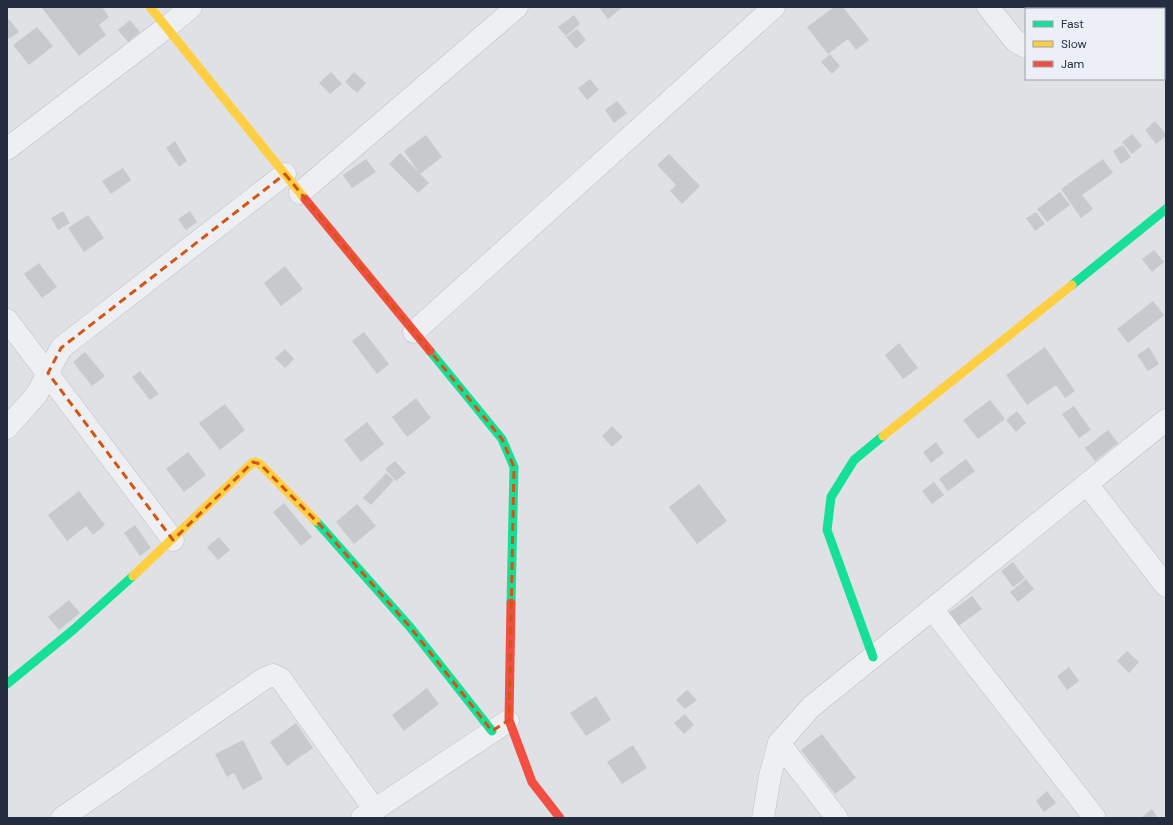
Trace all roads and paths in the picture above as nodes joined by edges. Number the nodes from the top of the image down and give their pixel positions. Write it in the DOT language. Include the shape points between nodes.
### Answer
graph roads {
  1 [pos="150,7"];
  2 [pos="191,7"];
  3 [pos="517,7"];
  4 [pos="774,7"];
  5 [pos="988,7"];
  6 [pos="167,28"];
  7 [pos="1025,46"];
  8 [pos="7,150"];
  9 [pos="285,174"];
  10 [pos="300,193"];
  11 [pos="1166,209"];
  12 [pos="7,320"];
  13 [pos="414,332"];
  14 [pos="48,373"];
  15 [pos="1166,420"];
  16 [pos="7,428"];
  17 [pos="1087,484"];
  18 [pos="172,540"];
  19 [pos="1166,586"];
  20 [pos="932,609"];
  21 [pos="873,657"];
  22 [pos="7,684"];
  23 [pos="500,726"];
  24 [pos="779,743"];
  25 [pos="368,814"];
  26 [pos="62,818"];
  27 [pos="560,818"];
  28 [pos="763,818"];
  29 [pos="837,818"];
  30 [pos="1095,818"];
  1 -- 6 [label="street"];
  2 -- 6 [label="street"];
  3 -- 10 [label="street"];
  4 -- 13 [label="street"];
  5 -- 7 [label="street" via="1015,41"];
  6 -- 8 [label="street"];
  6 -- 9 [label="street"];
  9 -- 10 [label="street"];
  9 -- 14 [label="street" via="61,348"];
  10 -- 13 [label="street"];
  11 -- 21 [label="street" via="854,460 831,497 827,530"];
  12 -- 14 [label="street"];
  13 -- 23 [label="street" via="502,439 514,467"];
  14 -- 16 [label="street" via="37,394"];
  14 -- 18 [label="street"];
  15 -- 17 [label="street"];
  17 -- 19 [label="street"];
  17 -- 20 [label="street"];
  18 -- 22 [label="street" via="73,630"];
  18 -- 23 [label="street" via="252,463 260,464 321,526"];
  20 -- 21 [label="street"];
  20 -- 30 [label="street"];
  21 -- 24 [label="street" via="811,707"];
  23 -- 25 [label="street"];
  23 -- 27 [label="street" via="532,782"];
  24 -- 28 [label="street"];
  24 -- 29 [label="street"];
  25 -- 26 [label="street" via="280,678 273,675 265,678"];
}
